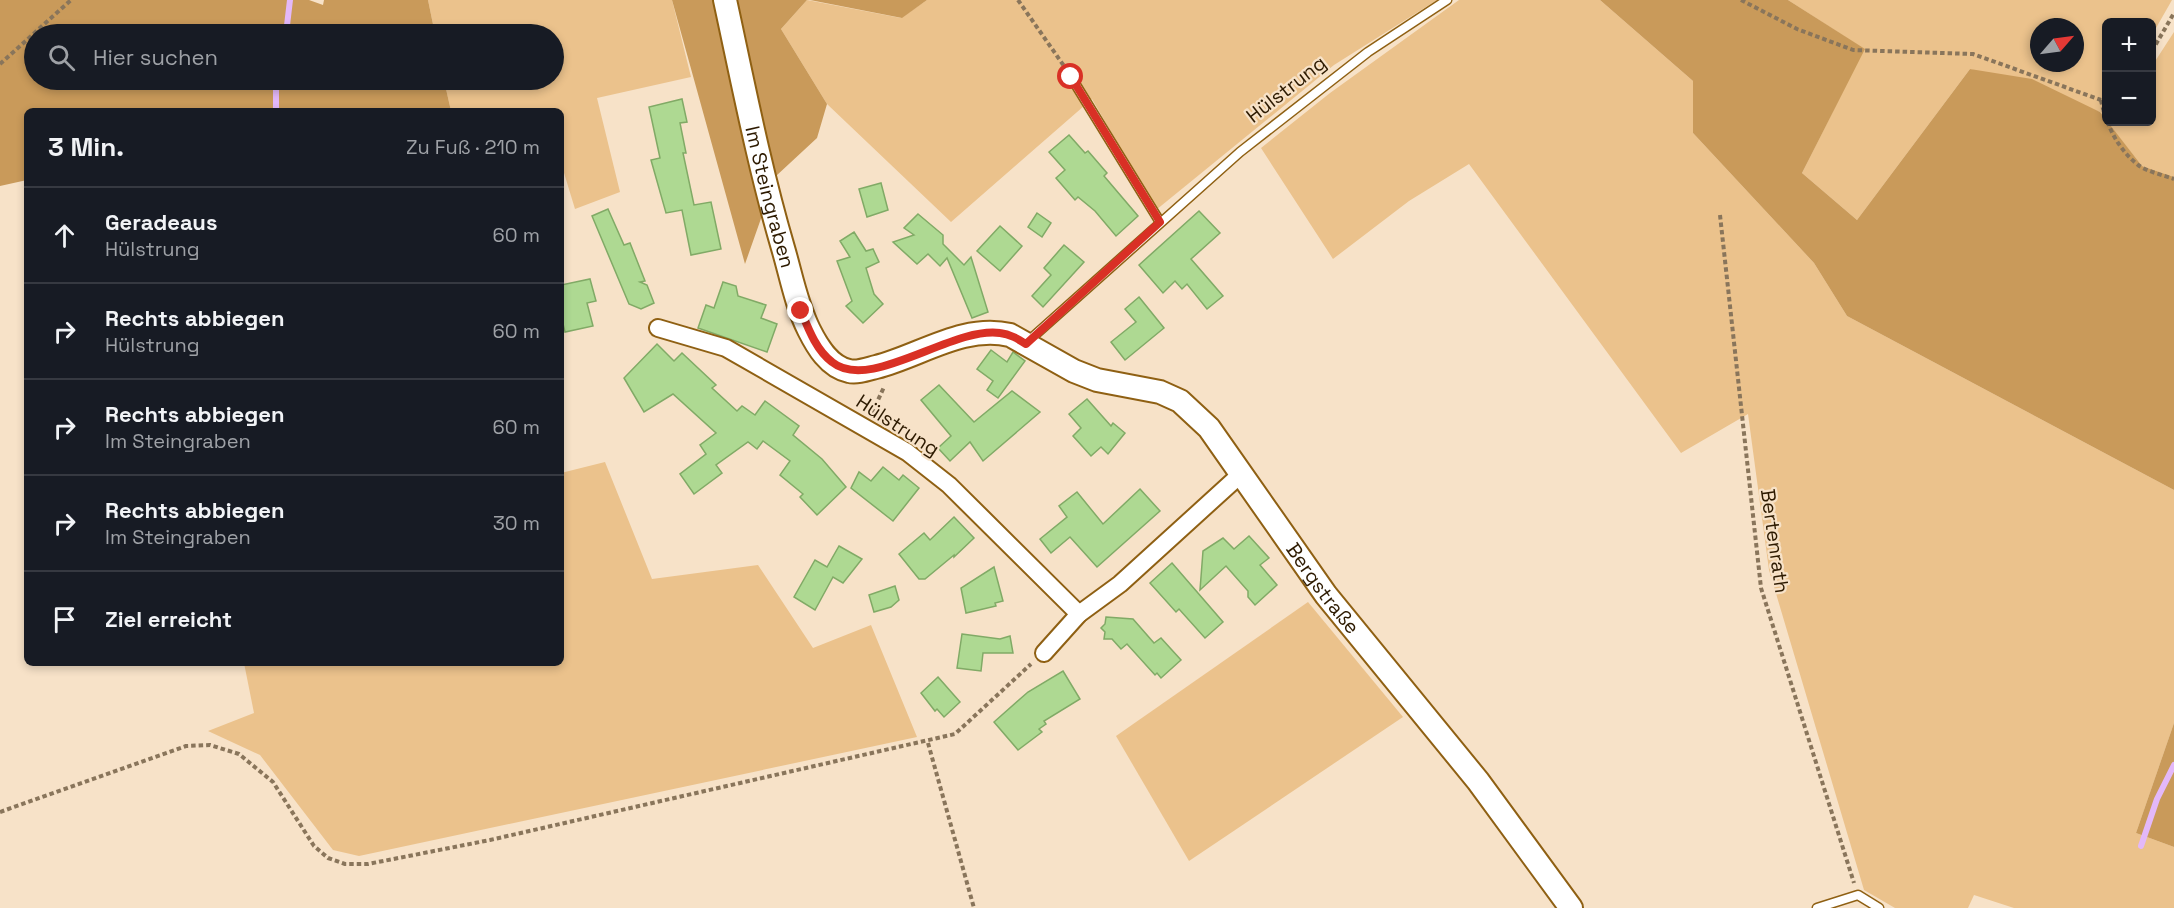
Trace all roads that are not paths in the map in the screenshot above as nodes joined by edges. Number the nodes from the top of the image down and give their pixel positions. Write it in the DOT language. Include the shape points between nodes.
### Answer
graph roads {
  1 [pos="725,0"];
  2 [pos="1447,0"];
  3 [pos="1071,77"];
  4 [pos="1160,222"];
  5 [pos="658,328"];
  6 [pos="1026,344"];
  7 [pos="1241,474"];
  8 [pos="1078,614"];
  9 [pos="1044,653"];
  10 [pos="1571,908"];
  11 [pos="1818,908"];
  12 [pos="1879,908"];
  1 -- 6 [label="street, Im Steingraben" via="764,183 809,330 832,363 849,371 892,363 978,333 999,333"];
  2 -- 4 [label="lane, Hülstrung" via="1368,52 1240,152"];
  3 -- 4 [label="lane"];
  4 -- 6 [label="lane, Hülstrung"];
  5 -- 8 [label="street, Hülstrung" via="726,348 907,452 949,485"];
  6 -- 7 [label="street, Bergstraße" via="1097,380 1160,392 1180,401 1209,428"];
  7 -- 8 [label="street" via="1120,584"];
  7 -- 10 [label="street, Bergstraße" via="1326,595 1478,781"];
  8 -- 9 [label="street"];
  11 -- 12 [label="lane" via="1858,895"];
}
